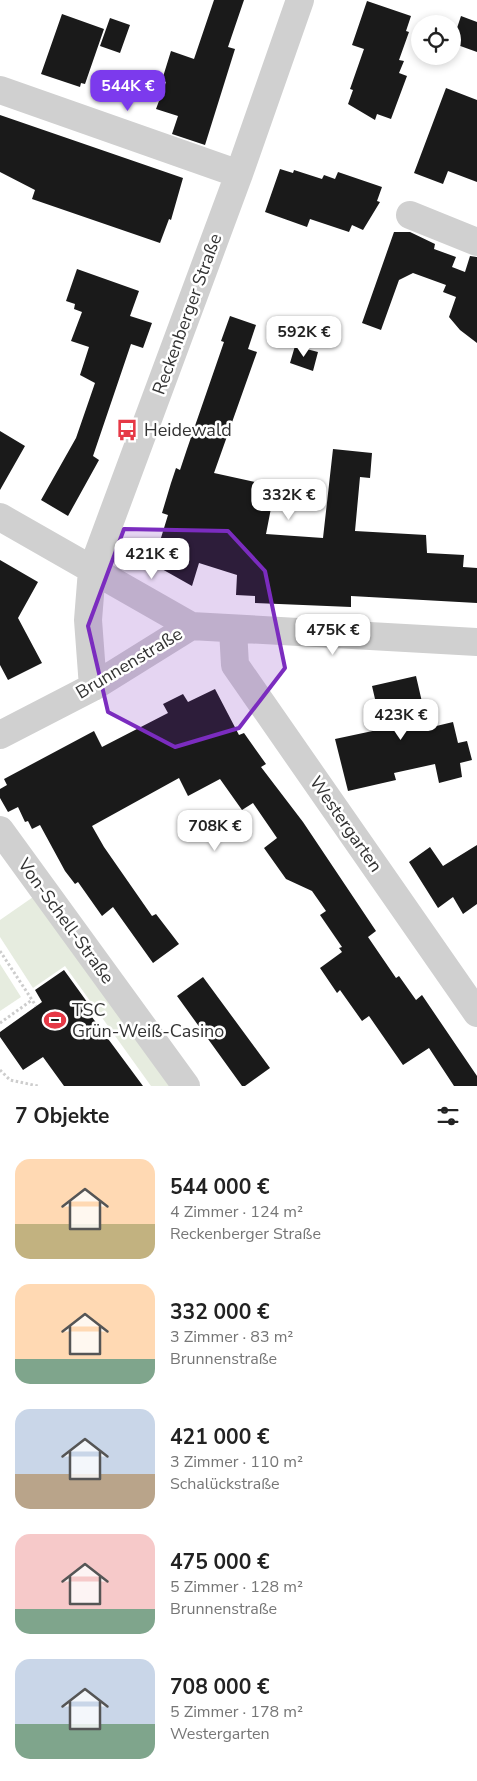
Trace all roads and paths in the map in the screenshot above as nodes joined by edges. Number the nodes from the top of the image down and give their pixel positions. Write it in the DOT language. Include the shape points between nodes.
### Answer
graph roads {
  1 [pos="300,0"];
  2 [pos="1,90"];
  3 [pos="239,174"];
  4 [pos="410,215"];
  5 [pos="477,242"];
  6 [pos="0,517"];
  7 [pos="92,570"];
  8 [pos="192,626"];
  9 [pos="233,630"];
  10 [pos="477,642"];
  11 [pos="93,686"];
  12 [pos="0,735"];
  13 [pos="0,830"];
  14 [pos="0,951"];
  15 [pos="32,1000"];
  16 [pos="36,1006"];
  17 [pos="477,1013"];
  18 [pos="0,1023"];
  19 [pos="0,1070"];
  20 [pos="38,1086"];
  21 [pos="186,1086"];
  1 -- 3 [label="street, Reckenberger Straße"];
  2 -- 3 [label="street"];
  3 -- 7 [label="street, Reckenberger Straße"];
  4 -- 5 [label="street"];
  6 -- 7 [label="street"];
  7 -- 8 [label="street"];
  7 -- 11 [label="street, Reckenberger Straße" via="88,620"];
  8 -- 9 [label="street, Brunnenstraße"];
  8 -- 11 [label="street, Brunnenstraße"];
  9 -- 10 [label="street, Brunnenstraße"];
  9 -- 17 [label="street, Westergarten" via="235,665"];
  11 -- 12 [label="street, Brunnenstraße"];
  13 -- 21 [label="street, Von-Schell-Straße"];
  14 -- 15 [label="path"];
  15 -- 16 [label="path"];
  15 -- 18 [label="path"];
  19 -- 20 [label="path" via="10,1080"];
}
